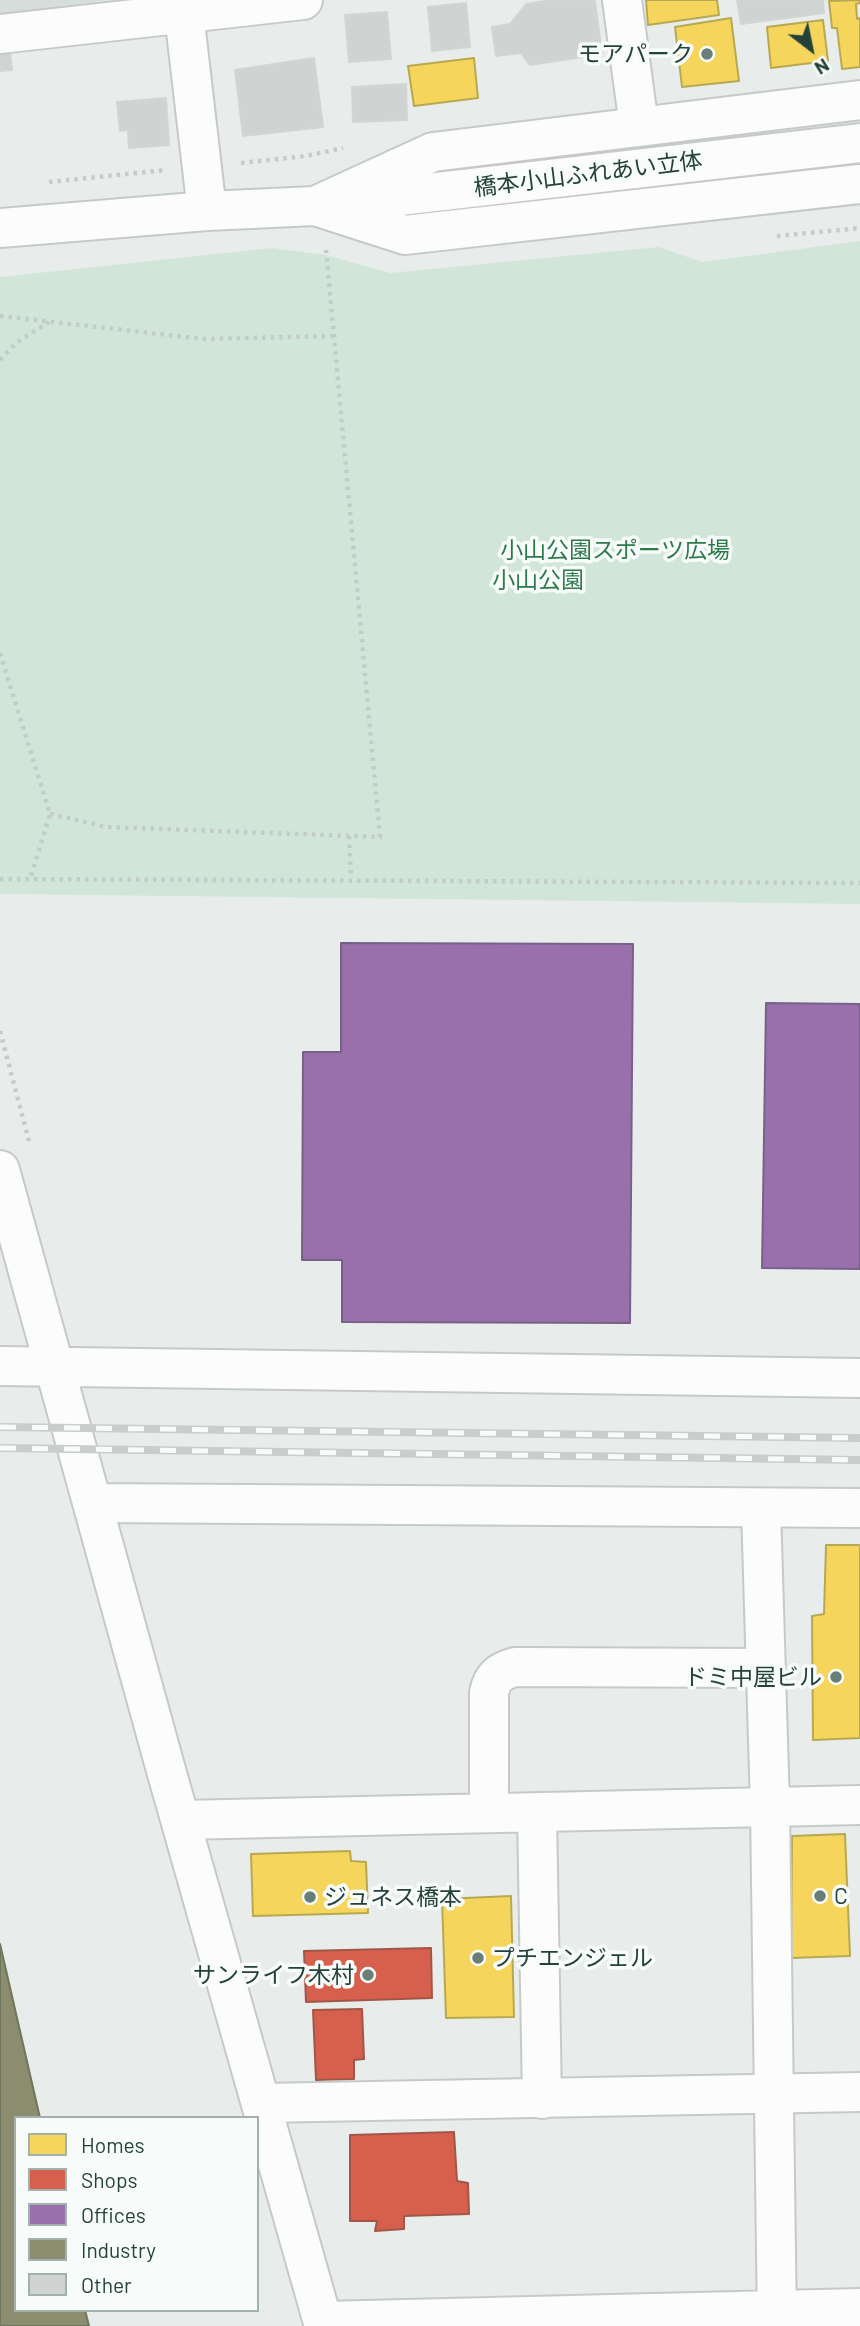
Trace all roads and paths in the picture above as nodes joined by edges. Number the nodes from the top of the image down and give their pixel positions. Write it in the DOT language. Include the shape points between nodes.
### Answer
graph roads {
  1 [pos="303,0"];
  2 [pos="622,0"];
  3 [pos="184,14"];
  4 [pos="0,34"];
  5 [pos="860,100"];
  6 [pos="639,126"];
  7 [pos="860,143"];
  8 [pos="203,166"];
  9 [pos="41,183"];
  10 [pos="860,184"];
  11 [pos="315,206"];
  12 [pos="207,211"];
  13 [pos="0,228"];
  14 [pos="326,242"];
  15 [pos="0,316"];
  16 [pos="49,323"];
  17 [pos="333,336"];
  18 [pos="0,360"];
  19 [pos="0,653"];
  20 [pos="50,814"];
  21 [pos="349,836"];
  22 [pos="0,879"];
  23 [pos="30,879"];
  24 [pos="351,879"];
  25 [pos="860,883"];
  26 [pos="0,1170"];
  27 [pos="0,1366"];
  28 [pos="54,1367"];
  29 [pos="860,1378"];
  30 [pos="93,1503"];
  31 [pos="761,1508"];
  32 [pos="860,1508"];
  33 [pos="764,1668"];
  34 [pos="860,1805"];
  35 [pos="770,1807"];
  36 [pos="489,1812"];
  37 [pos="537,1812"];
  38 [pos="181,1820"];
  39 [pos="860,2092"];
  40 [pos="772,2094"];
  41 [pos="542,2099"];
  42 [pos="262,2103"];
  43 [pos="860,2308"];
  44 [pos="777,2318"];
  45 [pos="323,2323"];
  1 -- 3 [label="street"];
  2 -- 6 [label="street"];
  3 -- 4 [label="street"];
  3 -- 8 [label="street"];
  5 -- 6 [label="street"];
  6 -- 11 [label="street" via="433,152"];
  7 -- 11 [label="street, 橋本小山ふれあい立体"];
  8 -- 9 [label="path"];
  8 -- 12 [label="street"];
  10 -- 11 [label="street" via="405,236"];
  11 -- 12 [label="street, 橋本小山ふれあい立体"];
  12 -- 13 [label="street, 橋本小山ふれあい立体"];
  14 -- 17 [label="path"];
  15 -- 16 [label="path"];
  16 -- 17 [label="path" via="204,339"];
  16 -- 18 [label="path" via="16,343"];
  17 -- 21 [label="path" via="380,837"];
  19 -- 20 [label="path"];
  20 -- 21 [label="path" via="107,827"];
  20 -- 23 [label="path"];
  21 -- 24 [label="path"];
  22 -- 23 [label="path"];
  23 -- 24 [label="path"];
  24 -- 25 [label="path"];
  26 -- 28 [label="street"];
  27 -- 28 [label="street"];
  28 -- 29 [label="street"];
  28 -- 30 [label="street"];
  30 -- 31 [label="street"];
  30 -- 38 [label="street"];
  31 -- 32 [label="street"];
  31 -- 33 [label="street"];
  33 -- 35 [label="street"];
  33 -- 36 [label="street" via="515,1667 502,1671 491,1681 489,1693"];
  34 -- 35 [label="street"];
  35 -- 37 [label="street"];
  35 -- 40 [label="street"];
  36 -- 37 [label="street"];
  36 -- 38 [label="street"];
  37 -- 41 [label="street"];
  38 -- 42 [label="street"];
  39 -- 40 [label="street"];
  40 -- 41 [label="street"];
  40 -- 44 [label="street"];
  41 -- 42 [label="street"];
  42 -- 45 [label="street"];
  43 -- 44 [label="street"];
  44 -- 45 [label="street"];
}
